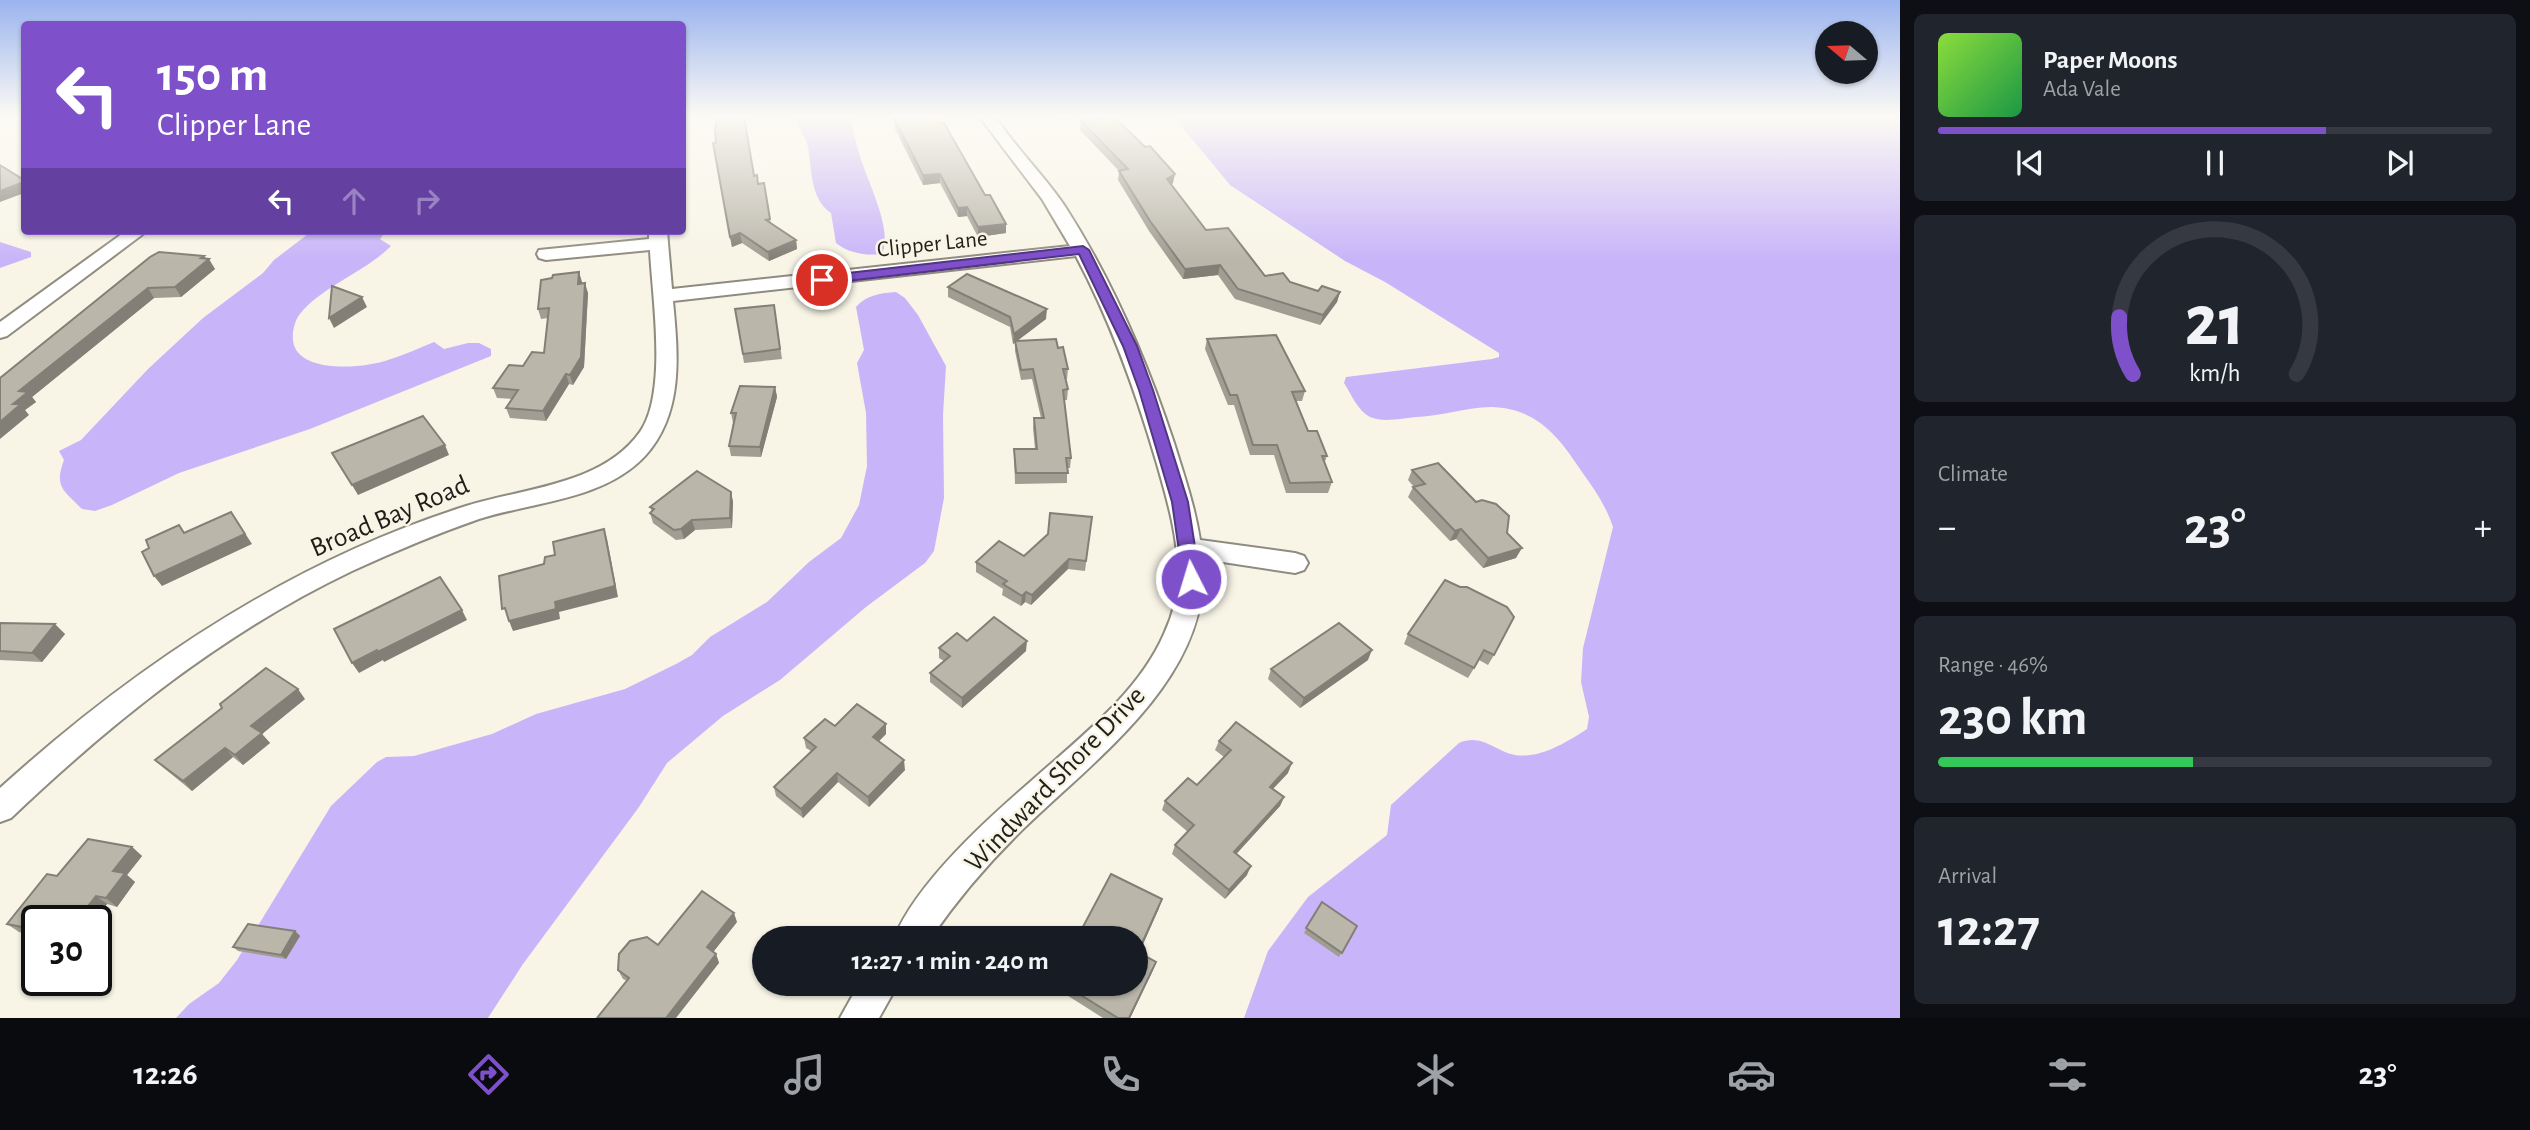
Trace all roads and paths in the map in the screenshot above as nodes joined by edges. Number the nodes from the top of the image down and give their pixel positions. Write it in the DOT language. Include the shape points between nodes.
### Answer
graph roads {
  1 [pos="1024,164"];
  2 [pos="133,235"];
  3 [pos="658,238"];
  4 [pos="1083,250"];
  5 [pos="546,254"];
  6 [pos="661,296"];
  7 [pos="0,332"];
  8 [pos="1188,548"];
  9 [pos="1295,563"];
  10 [pos="0,808"];
  11 [pos="920,926"];
  12 [pos="872,996"];
  13 [pos="858,1018"];
  1 -- 4 [label="street, Windward Shore Drive"];
  2 -- 7 [label="street"];
  3 -- 5 [label="street"];
  3 -- 6 [label="street, Broad Bay Road"];
  4 -- 6 [label="street, Clipper Lane"];
  4 -- 8 [label="street, Windward Shore Drive" via="1142,379 1180,502"];
  6 -- 10 [label="street, Broad Bay Road" via="667,367 660,417 650,435 623,462 575,485 495,505 398,540 259,609 152,679"];
  8 -- 9 [label="street"];
  8 -- 11 [label="street, Windward Shore Drive" via="1191,579 1187,609 1176,639 1153,675 1125,711 975,857"];
  12 -- 13 [label="street"];
}
